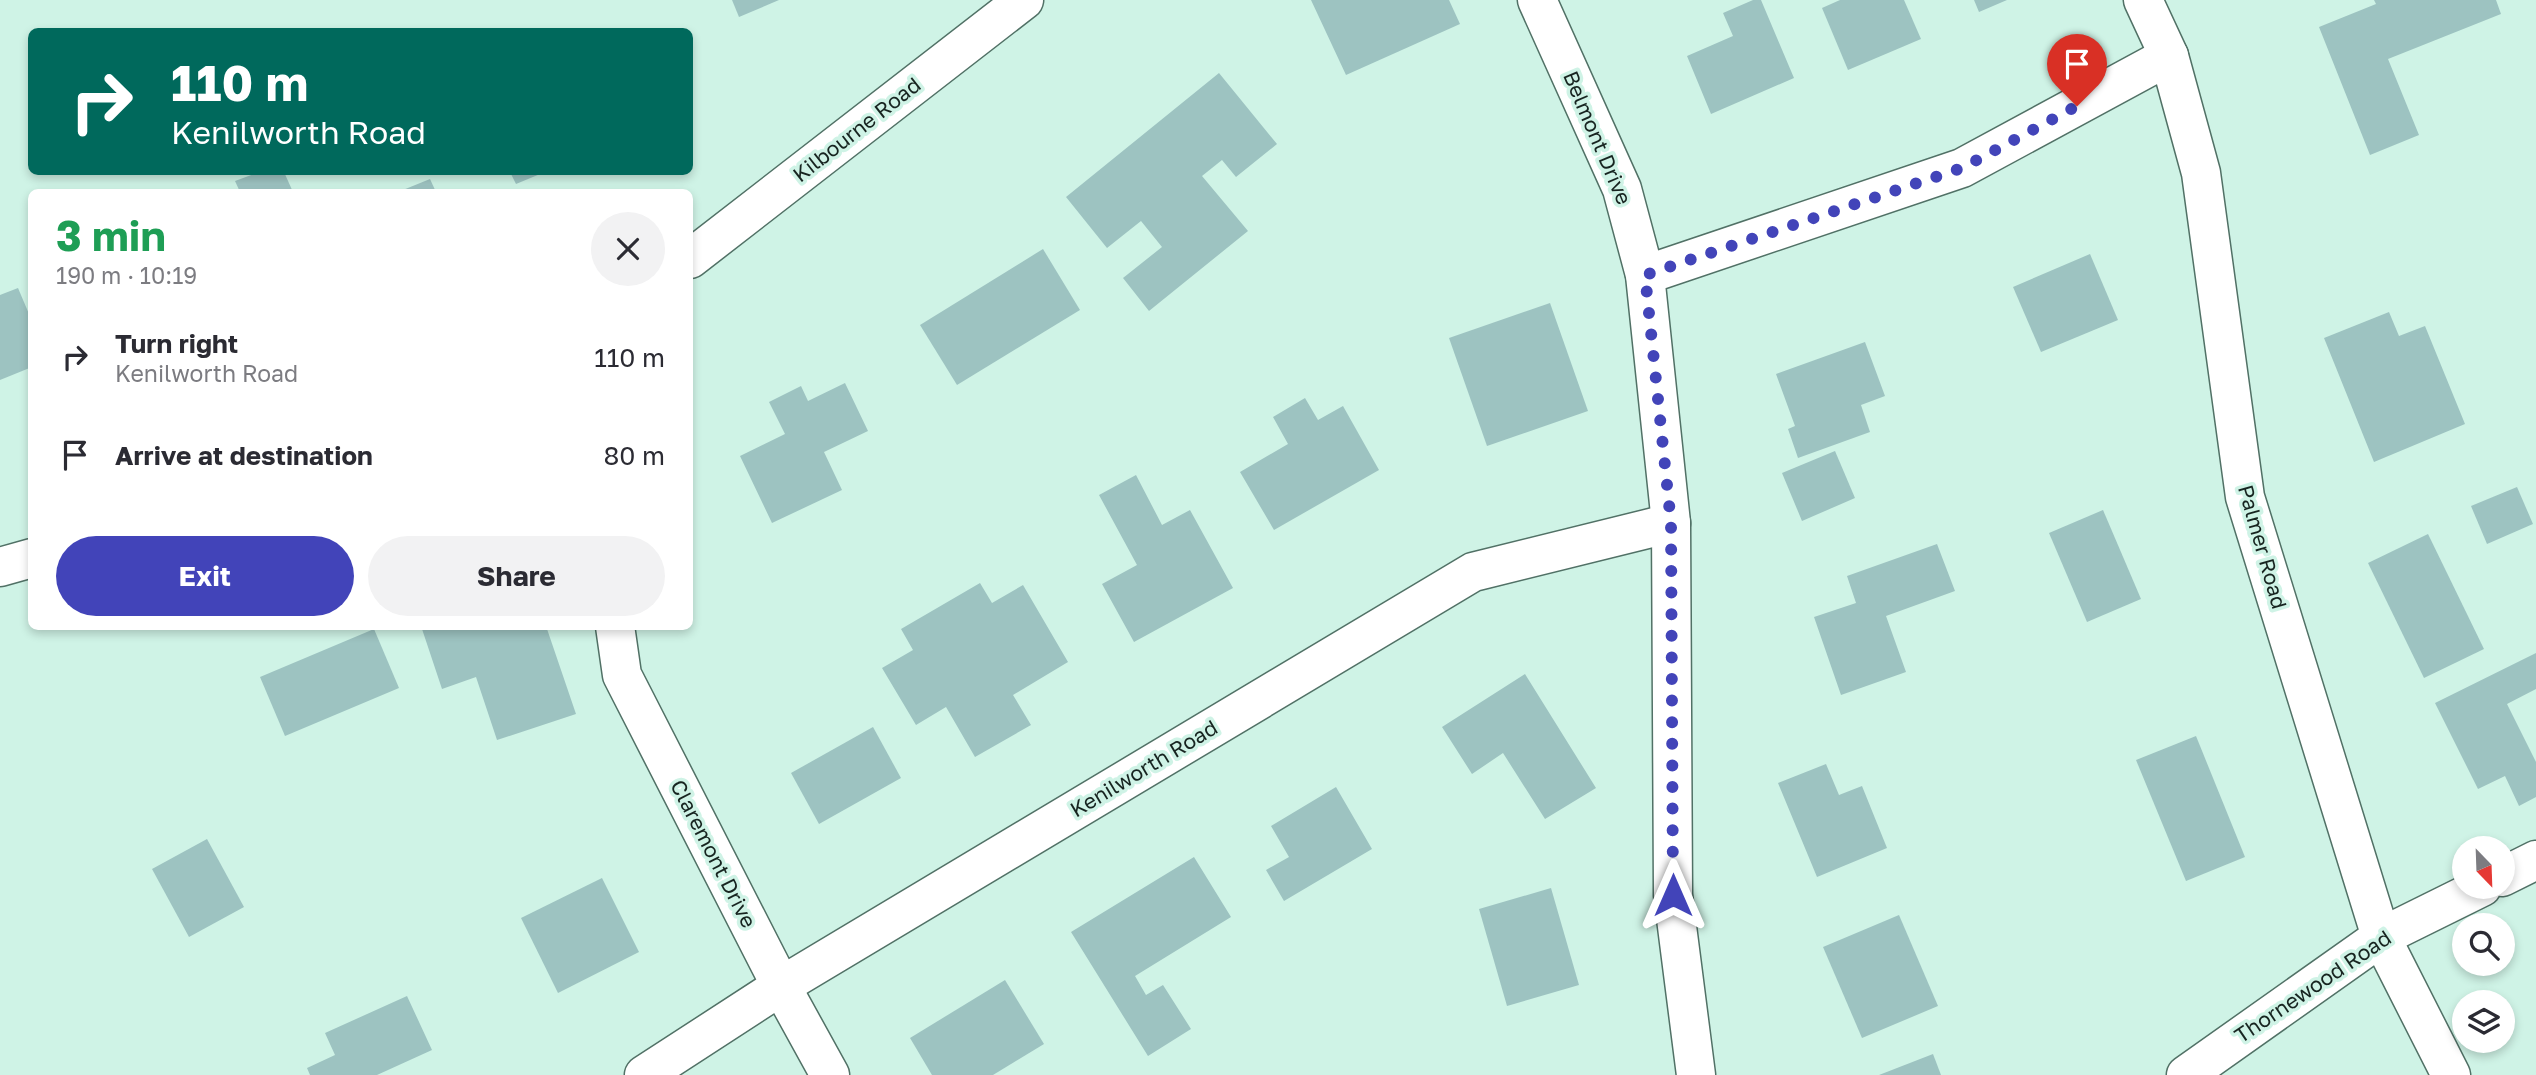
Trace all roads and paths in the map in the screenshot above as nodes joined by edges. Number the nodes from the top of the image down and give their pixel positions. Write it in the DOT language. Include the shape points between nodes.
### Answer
graph roads {
  1 [pos="1024,0"];
  2 [pos="1537,0"];
  3 [pos="2143,0"];
  4 [pos="2169,56"];
  5 [pos="693,257"];
  6 [pos="1645,275"];
  7 [pos="1671,523"];
  8 [pos="28,559"];
  9 [pos="0,567"];
  10 [pos="616,630"];
  11 [pos="2536,860"];
  12 [pos="2515,870"];
  13 [pos="2456,900"];
  14 [pos="2382,937"];
  15 [pos="781,986"];
  16 [pos="643,1075"];
  17 [pos="830,1075"];
  18 [pos="1696,1075"];
  19 [pos="2186,1075"];
  20 [pos="2451,1075"];
  1 -- 5 [label="street, Kilbourne Road"];
  2 -- 6 [label="street, Belmont Drive" via="1622,189"];
  3 -- 4 [label="street, Palmer Road"];
  4 -- 6 [label="street" via="1962,168"];
  4 -- 14 [label="street, Palmer Road" via="2201,173 2245,498"];
  6 -- 7 [label="street, Belmont Drive"];
  7 -- 15 [label="street, Kenilworth Road" via="1473,572"];
  7 -- 18 [label="street, Belmont Drive" via="1673,895"];
  8 -- 9 [label="street"];
  10 -- 15 [label="street, Claremont Drive" via="622,676"];
  11 -- 12 [label="street"];
  13 -- 14 [label="street, Thornewood Road"];
  14 -- 19 [label="street, Thornewood Road"];
  14 -- 20 [label="street, Palmer Road"];
  15 -- 16 [label="street, Kenilworth Road"];
  15 -- 17 [label="street, Claremont Drive"];
}
